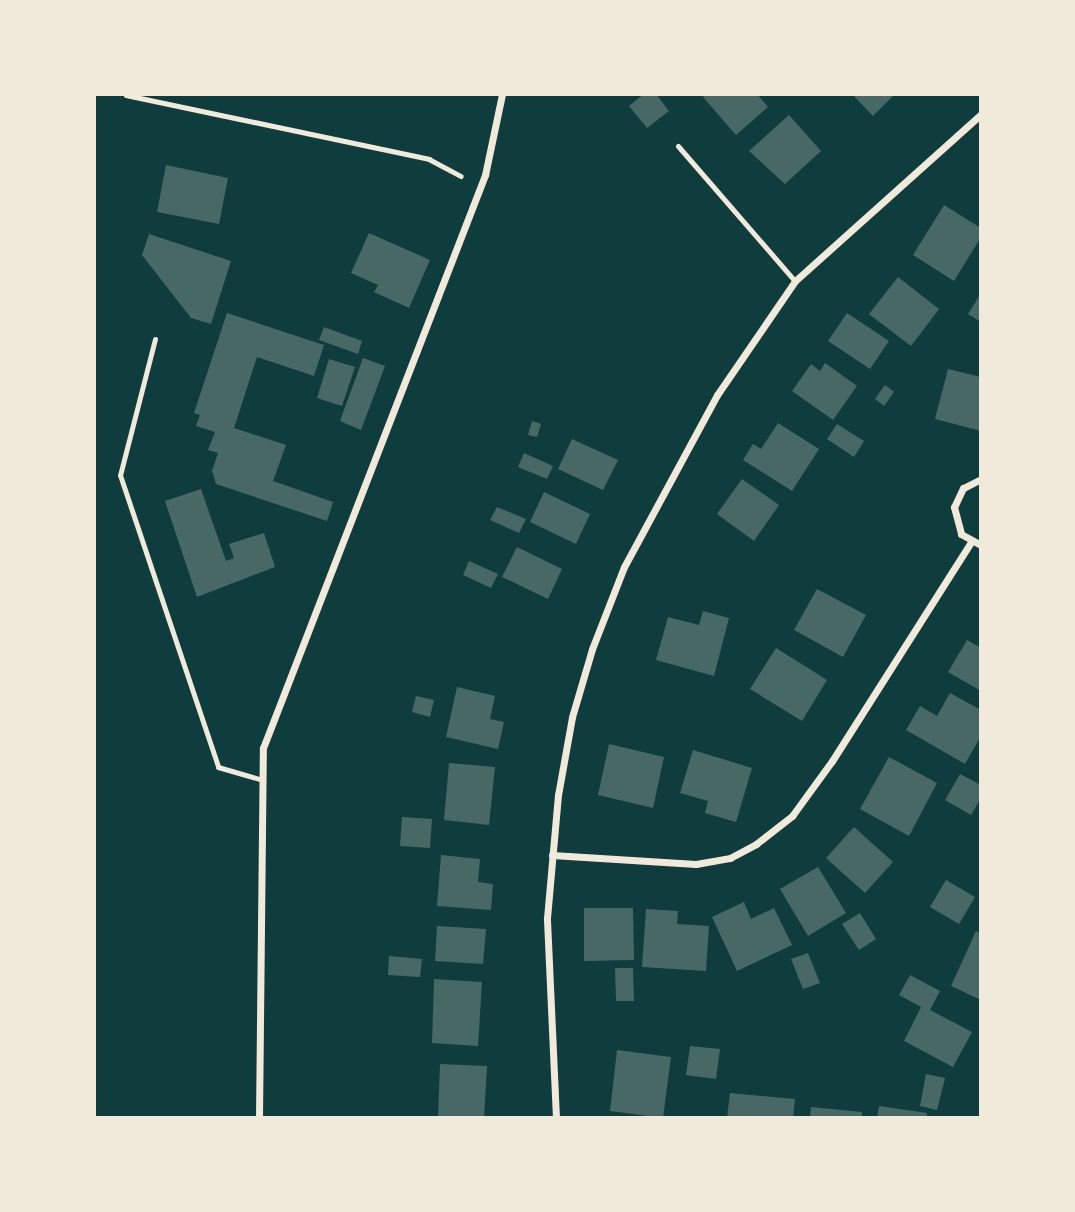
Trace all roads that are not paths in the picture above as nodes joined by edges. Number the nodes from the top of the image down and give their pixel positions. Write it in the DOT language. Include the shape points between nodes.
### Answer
graph roads {
  1 [pos="502,94"];
  2 [pos="981,114"];
  3 [pos="678,146"];
  4 [pos="795,281"];
  5 [pos="155,339"];
  6 [pos="981,478"];
  7 [pos="971,542"];
  8 [pos="981,545"];
  9 [pos="263,780"];
  10 [pos="552,855"];
  11 [pos="258,1118"];
  12 [pos="556,1118"];
  1 -- 9 [label="street" via="480,186 263,748"];
  2 -- 4 [label="street"];
  3 -- 4 [label="lane"];
  4 -- 10 [label="street" via="717,396 624,566 572,717"];
  5 -- 9 [label="lane" via="120,475 218,767"];
  6 -- 7 [label="street" via="963,488 954,507 958,527"];
  7 -- 8 [label="street"];
  7 -- 10 [label="street" via="832,761 792,816 756,844 730,858 696,864"];
  9 -- 11 [label="street"];
  10 -- 12 [label="street" via="547,931"];
}
